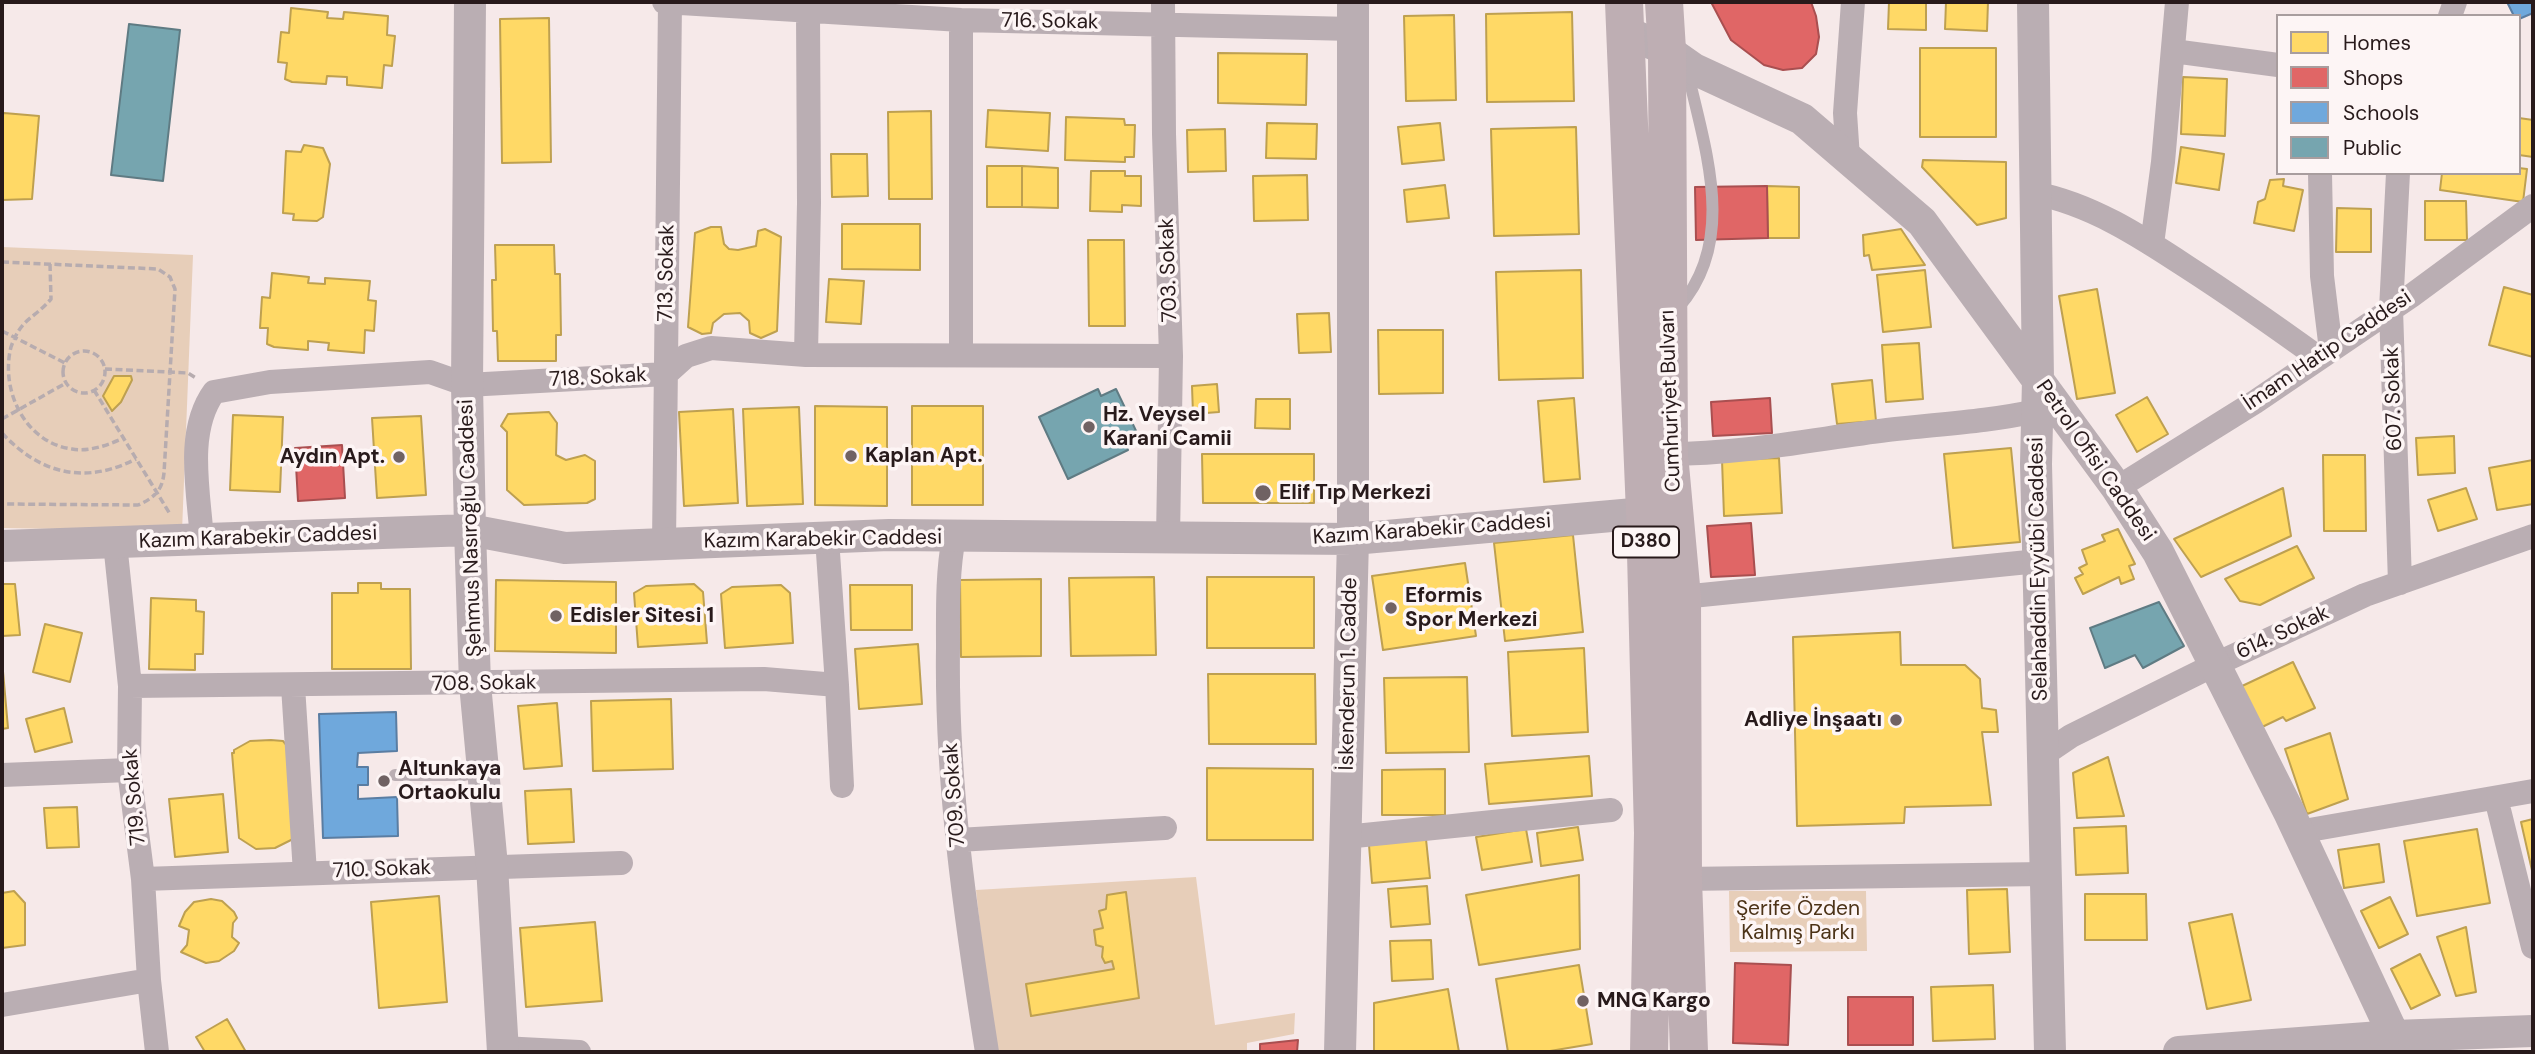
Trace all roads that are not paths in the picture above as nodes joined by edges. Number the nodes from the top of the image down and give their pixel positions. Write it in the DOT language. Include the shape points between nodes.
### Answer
graph roads {
  1 [pos="470,2"];
  2 [pos="664,2"];
  3 [pos="670,2"];
  4 [pos="1664,2"];
  5 [pos="1853,2"];
  6 [pos="2033,2"];
  7 [pos="2177,2"];
  8 [pos="808,12"];
  9 [pos="1163,13"];
  10 [pos="1353,15"];
  11 [pos="1625,17"];
  12 [pos="961,20"];
  13 [pos="2173,51"];
  14 [pos="1676,56"];
  15 [pos="2276,65"];
  16 [pos="1848,158"];
  17 [pos="2320,175"];
  18 [pos="2398,175"];
  19 [pos="2034,193"];
  20 [pos="2533,206"];
  21 [pos="2152,244"];
  22 [pos="2391,309"];
  23 [pos="2325,354"];
  24 [pos="806,355"];
  25 [pos="961,355"];
  26 [pos="1171,356"];
  27 [pos="666,374"];
  28 [pos="2038,380"];
  29 [pos="467,385"];
  30 [pos="2036,411"];
  31 [pos="1669,454"];
  32 [pos="2117,488"];
  33 [pos="1645,513"];
  34 [pos="470,530"];
  35 [pos="2533,536"];
  36 [pos="954,537"];
  37 [pos="827,538"];
  38 [pos="1168,538"];
  39 [pos="1353,539"];
  40 [pos="194,540"];
  41 [pos="115,542"];
  42 [pos="664,544"];
  43 [pos="2,546"];
  44 [pos="2038,561"];
  45 [pos="2400,583"];
  46 [pos="1682,597"];
  47 [pos="2214,665"];
  48 [pos="475,684"];
  49 [pos="837,685"];
  50 [pos="293,686"];
  51 [pos="130,687"];
  52 [pos="2043,755"];
  53 [pos="129,770"];
  54 [pos="483,771"];
  55 [pos="2,775"];
  56 [pos="395,775"];
  57 [pos="842,786"];
  58 [pos="2533,792"];
  59 [pos="2496,798"];
  60 [pos="1611,810"];
  61 [pos="1165,828"];
  62 [pos="2298,832"];
  63 [pos="1345,837"];
  64 [pos="958,840"];
  65 [pos="621,863"];
  66 [pos="492,866"];
  67 [pos="305,873"];
  68 [pos="2045,874"];
  69 [pos="143,879"];
  70 [pos="1683,879"];
  71 [pos="2533,947"];
  72 [pos="149,980"];
  73 [pos="2,1005"];
  74 [pos="2533,1031"];
  75 [pos="2394,1036"];
  76 [pos="2500,1042"];
  77 [pos="502,1050"];
  78 [pos="157,1052"];
  79 [pos="579,1052"];
  80 [pos="987,1052"];
  81 [pos="1340,1052"];
  82 [pos="1650,1052"];
  83 [pos="1689,1052"];
  84 [pos="2050,1052"];
  85 [pos="2179,1052"];
  1 -- 29 [label="street, Şehmus Nasıroğlu Caddesi"];
  2 -- 3 [label="street, 716. Sokak"];
  3 -- 8 [label="street, 716. Sokak"];
  3 -- 27 [label="street, 713. Sokak"];
  4 -- 14 [label="main road, Cumhuriyet Bulvarı / D380"];
  5 -- 16 [label="street" via="1845,113"];
  6 -- 19 [label="street, Selahaddin Eyyübi Caddesi"];
  7 -- 13 [label="street"];
  8 -- 12 [label="street, 716. Sokak"];
  8 -- 24 [label="street"];
  9 -- 10 [label="street, 716. Sokak"];
  9 -- 12 [label="street, 716. Sokak"];
  9 -- 26 [label="street, 703. Sokak"];
  10 -- 39 [label="street, İskenderun 1. Cadde"];
  11 -- 14 [label="street, Petrol Ofisi Caddesi"];
  11 -- 33 [label="main road, Cumhuriyet Bulvarı / D380"];
  12 -- 25 [label="street"];
  13 -- 15 [label="street"];
  13 -- 21 [label="street"];
  14 -- 16 [label="street, Petrol Ofisi Caddesi" via="1802,118"];
  14 -- 31 [label="main road, Cumhuriyet Bulvarı / D380"];
  16 -- 28 [label="street, Petrol Ofisi Caddesi" via="1922,222"];
  17 -- 23 [label="street"];
  18 -- 22 [label="street, 607. Sokak"];
  19 -- 21 [label="street" via="2060,198"];
  19 -- 28 [label="street, Selahaddin Eyyübi Caddesi"];
  20 -- 22 [label="street, İmam Hatip Caddesi"];
  21 -- 23 [label="street"];
  22 -- 23 [label="street, İmam Hatip Caddesi"];
  22 -- 45 [label="street, 607. Sokak"];
  23 -- 32 [label="street, İmam Hatip Caddesi"];
  24 -- 25 [label="street, 718. Sokak"];
  24 -- 27 [label="street, 718. Sokak" via="711,348 685,356"];
  25 -- 26 [label="street, 718. Sokak"];
  26 -- 38 [label="street, 703. Sokak"];
  27 -- 29 [label="street, 718. Sokak"];
  27 -- 42 [label="street, 713. Sokak"];
  28 -- 30 [label="street, Selahaddin Eyyübi Caddesi"];
  28 -- 32 [label="street, Petrol Ofisi Caddesi"];
  29 -- 34 [label="street, Şehmus Nasıroğlu Caddesi"];
  29 -- 40 [label="street, 718. Sokak" via="430,372 270,382 214,392 205,404 196,444"];
  30 -- 31 [label="street" via="1703,454"];
  30 -- 44 [label="street, Selahaddin Eyyübi Caddesi"];
  31 -- 46 [label="main road, Cumhuriyet Bulvarı / D380"];
  32 -- 47 [label="street, Petrol Ofisi Caddesi" via="2158,552"];
  33 -- 39 [label="street, Kazım Karabekir Caddesi"];
  33 -- 82 [label="main road, Cumhuriyet Bulvarı / D380" via="1653,833"];
  34 -- 40 [label="street, Kazım Karabekir Caddesi"];
  34 -- 42 [label="street, Kazım Karabekir Caddesi" via="565,548"];
  34 -- 48 [label="street, Şehmus Nasıroğlu Caddesi"];
  35 -- 45 [label="street, 614. Sokak"];
  36 -- 37 [label="street, Kazım Karabekir Caddesi"];
  36 -- 38 [label="street, Kazım Karabekir Caddesi"];
  36 -- 64 [label="street, 709. Sokak" via="949,563 947,697"];
  37 -- 42 [label="street, Kazım Karabekir Caddesi"];
  37 -- 49 [label="street"];
  38 -- 39 [label="street, Kazım Karabekir Caddesi"];
  39 -- 63 [label="street, İskenderun 1. Cadde"];
  40 -- 41 [label="street, Kazım Karabekir Caddesi"];
  41 -- 43 [label="street, Kazım Karabekir Caddesi"];
  41 -- 51 [label="street, 719. Sokak"];
  44 -- 46 [label="street"];
  44 -- 52 [label="street, Selahaddin Eyyübi Caddesi"];
  45 -- 47 [label="street, 614. Sokak"];
  46 -- 70 [label="main road, Cumhuriyet Bulvarı / D380"];
  47 -- 52 [label="street, 614. Sokak" via="2071,736"];
  47 -- 62 [label="street, Petrol Ofisi Caddesi"];
  48 -- 49 [label="street, 708. Sokak" via="764,679"];
  48 -- 50 [label="street, 708. Sokak"];
  48 -- 54 [label="street, Şehmus Nasıroğlu Caddesi"];
  49 -- 57 [label="street"];
  50 -- 51 [label="street, 708. Sokak"];
  50 -- 67 [label="street"];
  51 -- 53 [label="street, 719. Sokak"];
  52 -- 68 [label="street, Selahaddin Eyyübi Caddesi"];
  53 -- 55 [label="street"];
  53 -- 69 [label="street, 719. Sokak"];
  54 -- 56 [label="lane"];
  54 -- 66 [label="street, Şehmus Nasıroğlu Caddesi"];
  58 -- 59 [label="street"];
  59 -- 62 [label="street"];
  59 -- 71 [label="street"];
  60 -- 63 [label="street"];
  61 -- 64 [label="street"];
  62 -- 75 [label="street, Petrol Ofisi Caddesi"];
  63 -- 81 [label="street, İskenderun 1. Cadde"];
  64 -- 80 [label="street, 709. Sokak"];
  65 -- 66 [label="street, 710. Sokak"];
  66 -- 67 [label="street, 710. Sokak"];
  66 -- 77 [label="street, Şehmus Nasıroğlu Caddesi"];
  67 -- 69 [label="street, 710. Sokak"];
  68 -- 70 [label="street"];
  68 -- 84 [label="street, Selahaddin Eyyübi Caddesi"];
  69 -- 72 [label="street, 719. Sokak"];
  70 -- 83 [label="main road, Cumhuriyet Bulvarı / D380"];
  72 -- 73 [label="street"];
  72 -- 78 [label="street, 719. Sokak"];
  74 -- 76 [label="street"];
  75 -- 76 [label="street"];
  75 -- 85 [label="street"];
  77 -- 79 [label="street"];
}
